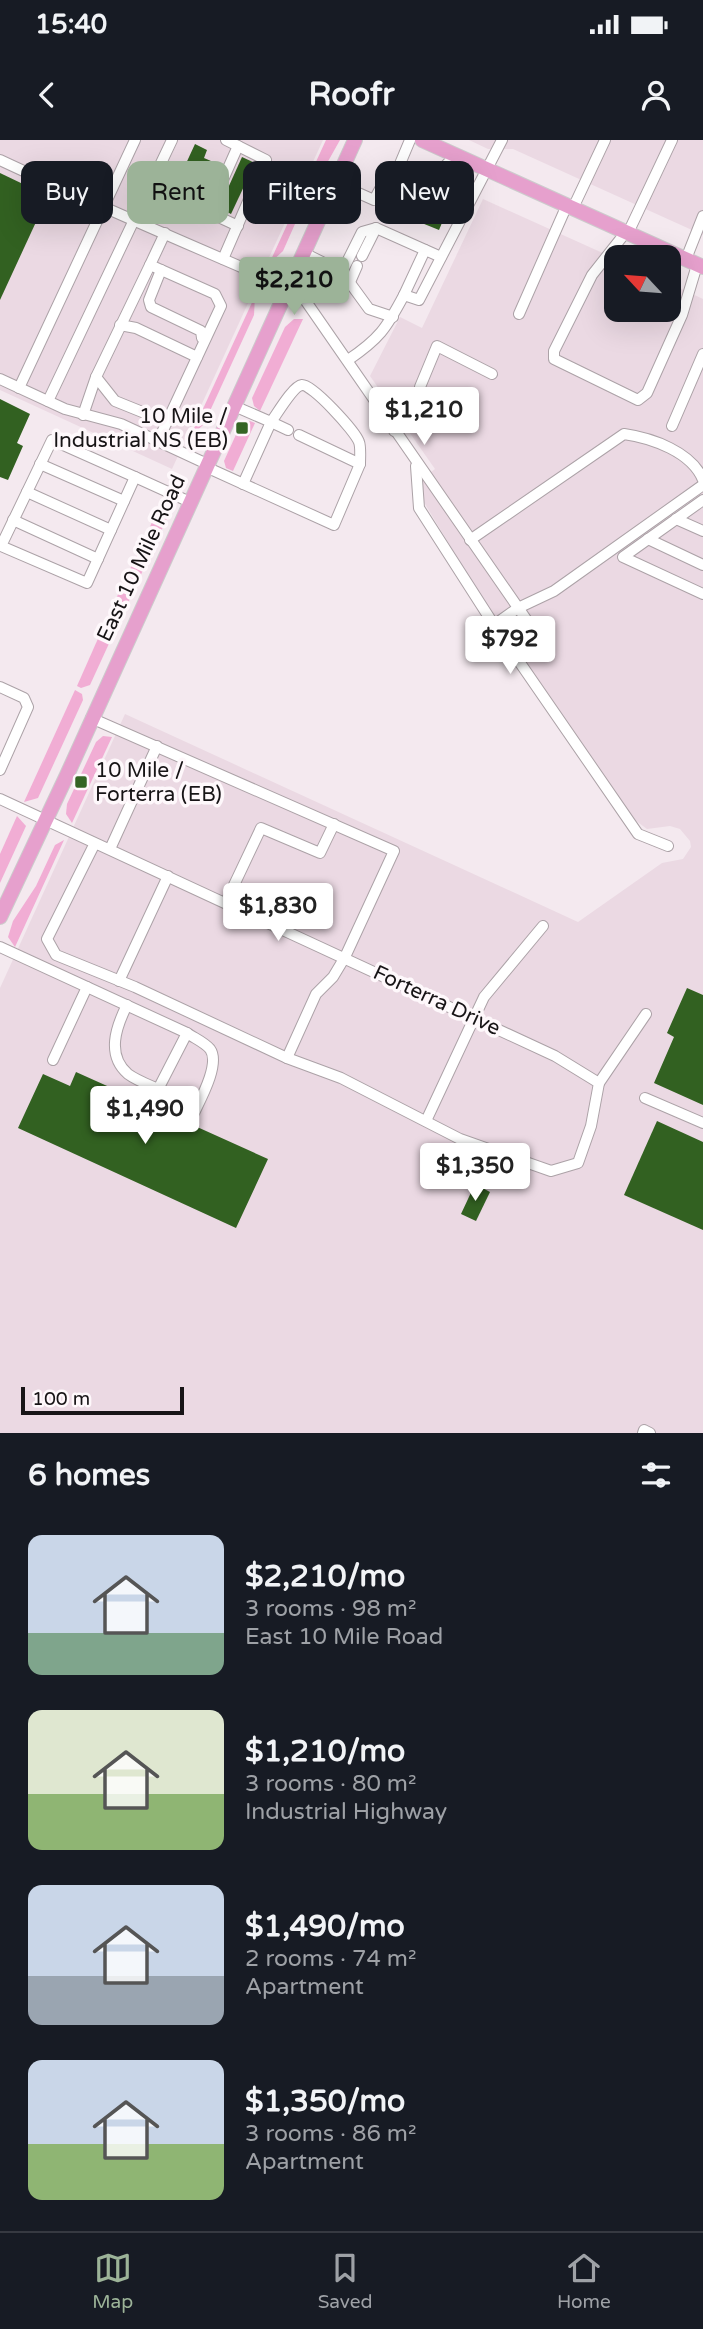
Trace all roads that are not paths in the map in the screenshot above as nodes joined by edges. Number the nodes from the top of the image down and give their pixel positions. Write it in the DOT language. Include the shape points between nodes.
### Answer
graph roads {
  1 [pos="135,140"];
  2 [pos="173,140"];
  3 [pos="226,140"];
  4 [pos="355,140"];
  5 [pos="410,140"];
  6 [pos="422,140"];
  7 [pos="502,140"];
  8 [pos="605,140"];
  9 [pos="672,140"];
  10 [pos="238,146"];
  11 [pos="456,155"];
  12 [pos="0,160"];
  13 [pos="163,161"];
  14 [pos="346,161"];
  15 [pos="401,161"];
  16 [pos="450,161"];
  17 [pos="487,169"];
  18 [pos="21,170"];
  19 [pos="113,187"];
  20 [pos="570,207"];
  21 [pos="703,216"];
  22 [pos="96,224"];
  23 [pos="135,224"];
  24 [pos="138,224"];
  25 [pos="317,224"];
  26 [pos="238,226"];
  27 [pos="376,228"];
  28 [pos="165,233"];
  29 [pos="627,233"];
  30 [pos="425,250"];
  31 [pos="304,253"];
  32 [pos="440,257"];
  33 [pos="222,259"];
  34 [pos="695,264"];
  35 [pos="150,265"];
  36 [pos="161,270"];
  37 [pos="342,272"];
  38 [pos="350,282"];
  39 [pos="288,288"];
  40 [pos="404,295"];
  41 [pos="131,303"];
  42 [pos="519,314"];
  43 [pos="393,317"];
  44 [pos="120,324"];
  45 [pos="204,339"];
  46 [pos="703,354"];
  47 [pos="197,357"];
  48 [pos="348,360"];
  49 [pos="492,374"];
  50 [pos="96,377"];
  51 [pos="0,379"];
  52 [pos="19,388"];
  53 [pos="48,401"];
  54 [pos="234,406"];
  55 [pos="83,415"];
  56 [pos="167,422"];
  57 [pos="271,422"];
  58 [pos="672,426"];
  59 [pos="288,430"];
  60 [pos="394,431"];
  61 [pos="299,435"];
  62 [pos="158,441"];
  63 [pos="416,463"];
  64 [pos="40,464"];
  65 [pos="360,464"];
  66 [pos="207,465"];
  67 [pos="135,477"];
  68 [pos="703,482"];
  69 [pos="243,484"];
  70 [pos="27,492"];
  71 [pos="703,500"];
  72 [pos="124,501"];
  73 [pos="190,502"];
  74 [pos="676,519"];
  75 [pos="13,520"];
  76 [pos="111,530"];
  77 [pos="703,531"];
  78 [pos="648,539"];
  79 [pos="470,540"];
  80 [pos="98,559"];
  81 [pos="703,565"];
  82 [pos="703,594"];
  83 [pos="518,608"];
  84 [pos="494,625"];
  85 [pos="537,635"];
  86 [pos="0,687"];
  87 [pos="91,718"];
  88 [pos="157,746"];
  89 [pos="0,770"];
  90 [pos="0,799"];
  91 [pos="44,819"];
  92 [pos="334,824"];
  93 [pos="95,843"];
  94 [pos="668,846"];
  95 [pos="110,849"];
  96 [pos="168,876"];
  97 [pos="226,902"];
  98 [pos="0,917"];
  99 [pos="543,926"];
  100 [pos="0,947"];
  101 [pos="345,957"];
  102 [pos="119,981"];
  103 [pos="87,987"];
  104 [pos="127,1005"];
  105 [pos="646,1014"];
  106 [pos="473,1017"];
  107 [pos="187,1033"];
  108 [pos="287,1058"];
  109 [pos="54,1060"];
  110 [pos="599,1083"];
  111 [pos="158,1089"];
  112 [pos="645,1098"];
  113 [pos="152,1101"];
  114 [pos="192,1117"];
  115 [pos="426,1121"];
  116 [pos="703,1123"];
  117 [pos="643,1433"];
  118 [pos="650,1433"];
  1 -- 19 [label="street"];
  2 -- 13 [label="street"];
  3 -- 10 [label="street"];
  4 -- 14 [label="main road, East 10 Mile Road"];
  5 -- 15 [label="street"];
  6 -- 11 [label="main road"];
  7 -- 17 [label="street"];
  8 -- 20 [label="street"];
  9 -- 29 [label="street"];
  10 -- 26 [label="street" via="266,160"];
  10 -- 26 [label="street" via="209,209"];
  11 -- 16 [label="street"];
  11 -- 17 [label="main road"];
  12 -- 18 [label="street"];
  17 -- 20 [label="main road"];
  17 -- 32 [label="street"];
  20 -- 29 [label="main road"];
  20 -- 42 [label="street"];
  21 -- 34 [label="street"];
  22 -- 52 [label="street"];
  23 -- 53 [label="street"];
  24 -- 28 [label="street"];
  25 -- 31 [label="main road, East 10 Mile Road"];
  26 -- 33 [label="street"];
  27 -- 30 [label="street"];
  27 -- 37 [label="street" via="362,232"];
  27 -- 38 [label="street"];
  28 -- 33 [label="street"];
  28 -- 35 [label="street"];
  29 -- 34 [label="main road"];
  29 -- 34 [label="street" via="592,275 554,359 638,400 647,393 682,315"];
  30 -- 32 [label="street"];
  30 -- 40 [label="street"];
  31 -- 37 [label="street"];
  31 -- 39 [label="main road, East 10 Mile Road"];
  32 -- 40 [label="street" via="419,300"];
  33 -- 39 [label="street"];
  35 -- 36 [label="street"];
  35 -- 41 [label="street"];
  36 -- 45 [label="street" via="149,300 151,307 201,331"];
  36 -- 45 [label="street" via="215,294 221,306"];
  37 -- 38 [label="street"];
  38 -- 43 [label="street" via="369,309"];
  39 -- 48 [label="street" via="303,297"];
  39 -- 54 [label="main road, East 10 Mile Road"];
  40 -- 43 [label="street"];
  41 -- 44 [label="street"];
  41 -- 45 [label="street"];
  43 -- 48 [label="street" via="375,342"];
  44 -- 47 [label="street"];
  44 -- 50 [label="street"];
  45 -- 47 [label="street"];
  46 -- 58 [label="street"];
  47 -- 56 [label="street"];
  48 -- 60 [label="street"];
  49 -- 60 [label="street" via="437,346 420,387 422,404"];
  50 -- 55 [label="street"];
  50 -- 56 [label="street" via="115,401"];
  51 -- 52 [label="street"];
  52 -- 53 [label="street"];
  53 -- 55 [label="street"];
  54 -- 57 [label="street"];
  54 -- 66 [label="main road, East 10 Mile Road"];
  55 -- 62 [label="street" via="121,424"];
  56 -- 62 [label="street"];
  57 -- 59 [label="street"];
  57 -- 65 [label="street" via="295,388 309,386 359,442"];
  57 -- 69 [label="street"];
  60 -- 63 [label="street"];
  61 -- 65 [label="street"];
  62 -- 66 [label="street"];
  63 -- 79 [label="street"];
  63 -- 84 [label="street" via="419,508"];
  64 -- 67 [label="street" via="52,440"];
  64 -- 70 [label="street"];
  64 -- 72 [label="street"];
  65 -- 69 [label="street" via="334,525"];
  66 -- 69 [label="street"];
  66 -- 73 [label="main road, East 10 Mile Road"];
  67 -- 72 [label="street"];
  67 -- 73 [label="street"];
  68 -- 79 [label="street" via="699,470 671,449 643,436 624,434"];
  68 -- 83 [label="street" via="554,591"];
  70 -- 75 [label="street"];
  70 -- 76 [label="street"];
  71 -- 74 [label="street"];
  72 -- 76 [label="street"];
  73 -- 87 [label="main road, East 10 Mile Road"];
  74 -- 77 [label="street"];
  74 -- 78 [label="street"];
  75 -- 80 [label="street"];
  75 -- 80 [label="street" via="1,546 87,583"];
  76 -- 80 [label="street"];
  78 -- 81 [label="street"];
  78 -- 82 [label="street" via="623,557"];
  79 -- 83 [label="street"];
  83 -- 84 [label="street"];
  83 -- 85 [label="street"];
  84 -- 94 [label="street" via="638,834"];
  86 -- 89 [label="street" via="24,698 28,707"];
  87 -- 88 [label="street"];
  87 -- 91 [label="main road, East 10 Mile Road"];
  88 -- 92 [label="street"];
  88 -- 95 [label="street"];
  90 -- 91 [label="street, Forterra Drive"];
  91 -- 93 [label="street, Forterra Drive"];
  91 -- 98 [label="main road, East 10 Mile Road"];
  92 -- 97 [label="street" via="320,853 261,828"];
  92 -- 101 [label="street" via="394,851"];
  93 -- 95 [label="street, Forterra Drive"];
  93 -- 102 [label="street" via="47,939 56,955"];
  95 -- 96 [label="street, Forterra Drive"];
  96 -- 97 [label="street, Forterra Drive"];
  96 -- 102 [label="street"];
  97 -- 101 [label="street, Forterra Drive"];
  99 -- 106 [label="street" via="491,987"];
  100 -- 103 [label="street"];
  101 -- 106 [label="street, Forterra Drive"];
  101 -- 108 [label="street" via="316,994"];
  102 -- 108 [label="street"];
  103 -- 104 [label="street"];
  103 -- 109 [label="street"];
  104 -- 107 [label="street"];
  104 -- 111 [label="street" via="118,1022 116,1057 128,1074"];
  105 -- 110 [label="street"];
  106 -- 110 [label="street, Forterra Drive"];
  106 -- 115 [label="street"];
  107 -- 111 [label="street"];
  107 -- 114 [label="street" via="210,1049 214,1062"];
  108 -- 115 [label="street" via="341,1078"];
  110 -- 115 [label="street" via="578,1163 551,1171 460,1139"];
  111 -- 113 [label="street"];
  112 -- 116 [label="street"];
  117 -- 118 [label="street"];
}
